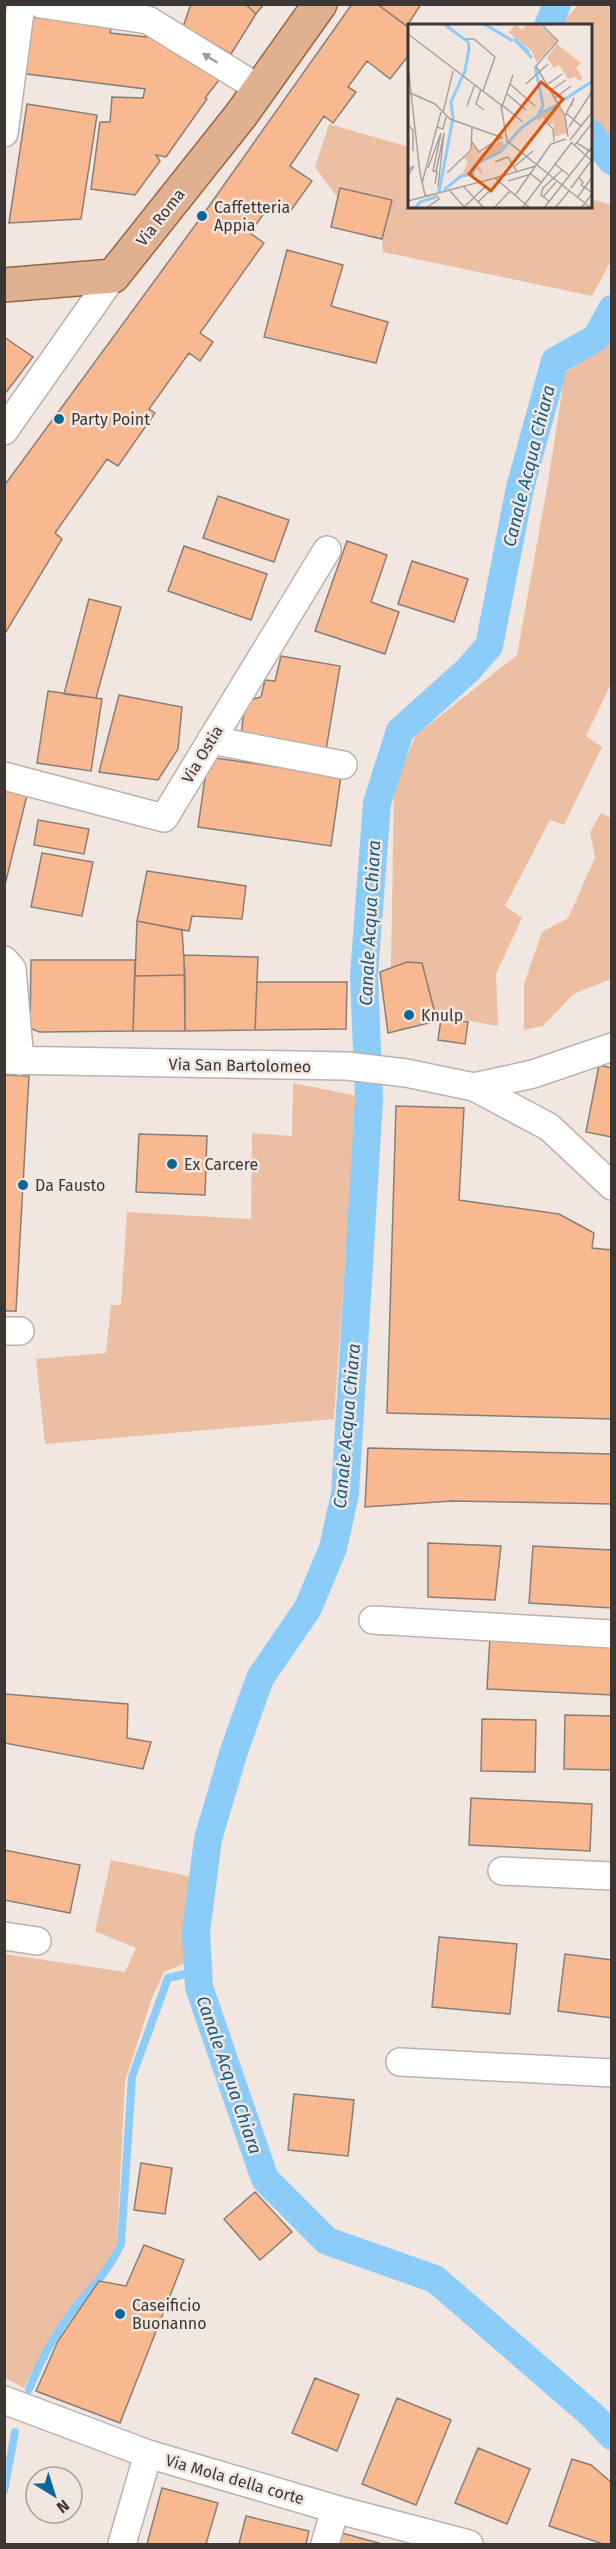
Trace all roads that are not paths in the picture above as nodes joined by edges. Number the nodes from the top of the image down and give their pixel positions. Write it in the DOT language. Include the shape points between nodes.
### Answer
graph roads {
  1 [pos="21,4"];
  2 [pos="41,4"];
  3 [pos="320,4"];
  4 [pos="150,12"];
  5 [pos="260,88"];
  6 [pos="4,133"];
  7 [pos="113,276"];
  8 [pos="4,285"];
  9 [pos="4,431"];
  10 [pos="327,550"];
  11 [pos="211,740"];
  12 [pos="343,765"];
  13 [pos="4,776"];
  14 [pos="4,960"];
  15 [pos="612,1047"];
  16 [pos="12,1061"];
  17 [pos="474,1087"];
  18 [pos="612,1186"];
  19 [pos="373,1620"];
  20 [pos="612,1634"];
  21 [pos="502,1871"];
  22 [pos="612,1876"];
  23 [pos="4,1936"];
  24 [pos="37,1941"];
  25 [pos="400,2062"];
  26 [pos="612,2073"];
  27 [pos="4,2400"];
  28 [pos="148,2454"];
  29 [pos="335,2509"];
  30 [pos="122,2544"];
  31 [pos="325,2544"];
  32 [pos="469,2544"];
  1 -- 6 [label="street"];
  2 -- 4 [label="street"];
  3 -- 5 [label="main road, Via Roma"];
  5 -- 4 [label="street, one-way"];
  5 -- 7 [label="main road, Via Roma"];
  7 -- 8 [label="main road"];
  7 -- 9 [label="street, Via Roma"];
  10 -- 11 [label="street, Via Ostia"];
  11 -- 12 [label="street"];
  11 -- 13 [label="street, Via Ostia" via="164,818"];
  14 -- 16 [label="street" via="12,969"];
  15 -- 17 [label="street" via="533,1074"];
  16 -- 17 [label="street, Via San Bartolomeo" via="347,1066"];
  17 -- 18 [label="street" via="549,1127"];
  19 -- 20 [label="street"];
  21 -- 22 [label="street"];
  23 -- 24 [label="street"];
  25 -- 26 [label="street"];
  27 -- 28 [label="street, Via Mola della corte"];
  28 -- 29 [label="street, Via Mola della corte"];
  28 -- 30 [label="street"];
  29 -- 31 [label="street"];
  29 -- 32 [label="street, Via Mola della corte"];
}
